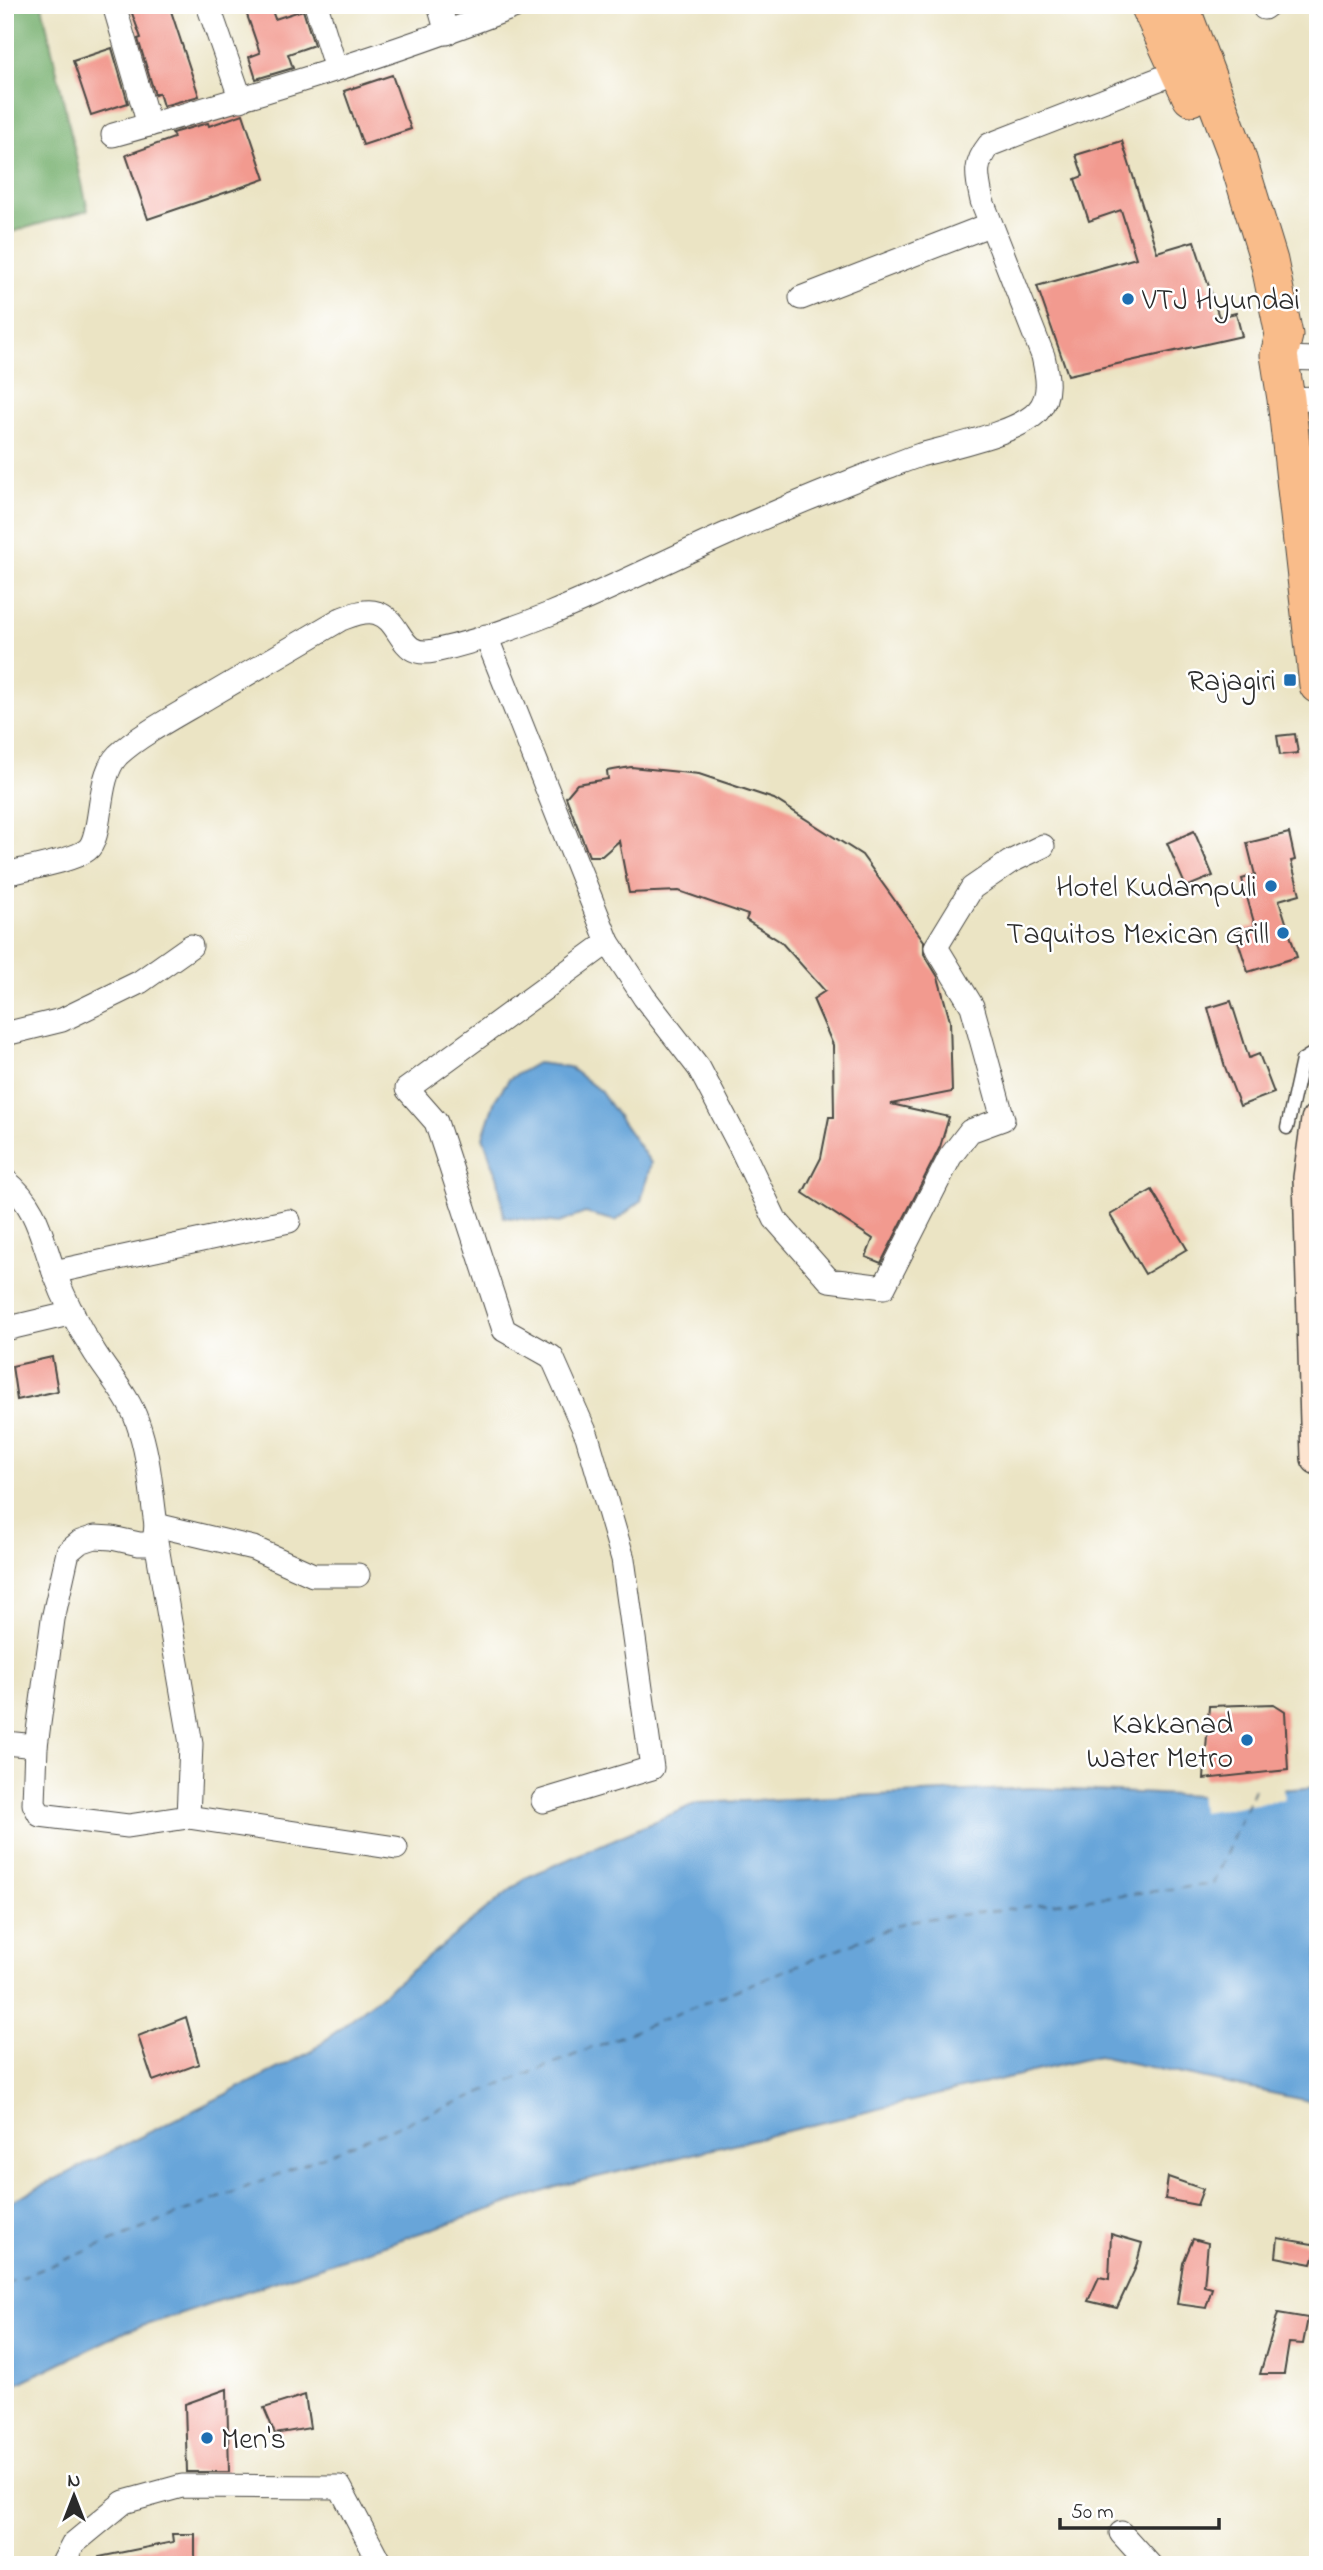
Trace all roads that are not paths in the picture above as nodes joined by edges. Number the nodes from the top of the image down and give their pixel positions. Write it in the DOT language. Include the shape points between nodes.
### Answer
graph roads {
  1 [pos="114,5"];
  2 [pos="208,5"];
  3 [pos="316,5"];
  4 [pos="439,5"];
  5 [pos="518,5"];
  6 [pos="1149,5"];
  7 [pos="1180,5"];
  8 [pos="447,33"];
  9 [pos="1192,66"];
  10 [pos="336,69"];
  11 [pos="241,100"];
  12 [pos="149,125"];
  13 [pos="113,135"];
  14 [pos="989,225"];
  15 [pos="802,298"];
  16 [pos="1279,356"];
  17 [pos="1318,359"];
  18 [pos="1302,398"];
  19 [pos="486,636"];
  20 [pos="1318,685"];
  21 [pos="1043,846"];
  22 [pos="5,874"];
  23 [pos="608,943"];
  24 [pos="191,946"];
  25 [pos="5,1034"];
  26 [pos="1318,1050"];
  27 [pos="1302,1124"];
  28 [pos="5,1180"];
  29 [pos="289,1221"];
  30 [pos="54,1272"];
  31 [pos="73,1313"];
  32 [pos="5,1329"];
  33 [pos="1318,1458"];
  34 [pos="155,1530"];
  35 [pos="358,1574"];
  36 [pos="5,1743"];
  37 [pos="36,1746"];
  38 [pos="543,1801"];
  39 [pos="188,1817"];
  40 [pos="396,1849"];
  41 [pos="1121,2533"];
  42 [pos="62,2565"];
  43 [pos="381,2565"];
  44 [pos="1150,2565"];
  1 -- 12 [label="street"];
  2 -- 11 [label="street"];
  3 -- 10 [label="street"];
  4 -- 8 [label="street"];
  5 -- 8 [label="street"];
  6 -- 9 [label="main road"];
  7 -- 9 [label="main road"];
  8 -- 10 [label="street"];
  9 -- 14 [label="street" via="989,145 978,158 978,180"];
  9 -- 16 [label="main road" via="1266,339"];
  9 -- 16 [label="main road" via="1235,150 1269,261 1284,335"];
  10 -- 11 [label="street"];
  11 -- 12 [label="street"];
  12 -- 13 [label="street"];
  14 -- 15 [label="street"];
  14 -- 19 [label="street" via="1043,356 1049,381 1038,411 1007,430 830,489 585,600"];
  16 -- 17 [label="street"];
  16 -- 18 [label="main road"];
  18 -- 20 [label="main road"];
  19 -- 22 [label="street" via="417,652 377,613 361,612 341,619 170,719 119,755 104,784 88,849"];
  19 -- 23 [label="street"];
  21 -- 23 [label="street" via="972,888 936,947 972,1006 1003,1119 970,1131 950,1157 884,1287 830,1280 775,1219 699,1068"];
  23 -- 38 [label="street" via="407,1089 436,1122 504,1330 552,1357 587,1436 623,1559 652,1768"];
  24 -- 25 [label="street" via="140,982 62,1020"];
  26 -- 27 [label="lane" via="1302,1060"];
  27 -- 33 [label="street" via="1310,1178"];
  28 -- 30 [label="street" via="25,1198 44,1236"];
  29 -- 30 [label="street"];
  30 -- 31 [label="street"];
  31 -- 32 [label="street"];
  31 -- 34 [label="street" via="135,1416 145,1444"];
  34 -- 35 [label="street" via="253,1548 313,1574"];
  34 -- 37 [label="street" via="151,1544 95,1537 68,1552 53,1619"];
  34 -- 39 [label="street" via="191,1744"];
  36 -- 37 [label="street"];
  37 -- 39 [label="street" via="34,1804 40,1815 128,1826"];
  39 -- 40 [label="street"];
  41 -- 44 [label="street"];
  42 -- 43 [label="street" via="73,2544 124,2502 195,2486 340,2487"];
}
